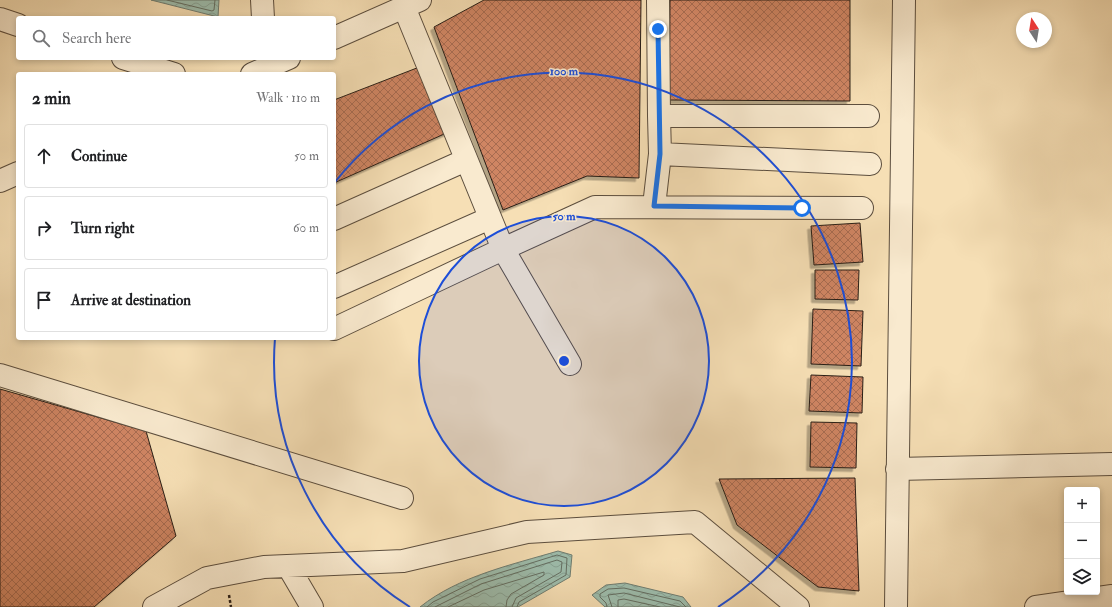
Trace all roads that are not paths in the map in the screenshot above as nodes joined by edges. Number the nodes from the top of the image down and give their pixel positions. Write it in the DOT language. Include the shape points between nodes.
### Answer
graph roads {
  1 [pos="262,0"];
  2 [pos="658,0"];
  3 [pos="904,0"];
  4 [pos="412,3"];
  5 [pos="263,16"];
  6 [pos="0,19"];
  7 [pos="16,24"];
  8 [pos="336,37"];
  9 [pos="129,60"];
  10 [pos="283,60"];
  11 [pos="261,67"];
  12 [pos="168,72"];
  13 [pos="660,116"];
  14 [pos="868,116"];
  15 [pos="660,154"];
  16 [pos="466,160"];
  17 [pos="870,164"];
  18 [pos="16,174"];
  19 [pos="0,181"];
  20 [pos="654,206"];
  21 [pos="862,208"];
  22 [pos="336,218"];
  23 [pos="490,218"];
  24 [pos="502,249"];
  25 [pos="336,286"];
  26 [pos="336,328"];
  27 [pos="570,364"];
  28 [pos="0,375"];
  29 [pos="1112,464"];
  30 [pos="898,469"];
  31 [pos="402,498"];
  32 [pos="288,566"];
  33 [pos="1112,596"];
  34 [pos="154,607"];
  35 [pos="312,607"];
  36 [pos="798,607"];
  37 [pos="896,607"];
  38 [pos="1036,607"];
  1 -- 5 [label="street"];
  2 -- 13 [label="street"];
  3 -- 30 [label="street"];
  4 -- 8 [label="street"];
  4 -- 16 [label="street"];
  6 -- 7 [label="street"];
  9 -- 12 [label="street"];
  10 -- 11 [label="street"];
  13 -- 14 [label="street"];
  13 -- 15 [label="street"];
  15 -- 17 [label="street"];
  15 -- 20 [label="street"];
  16 -- 22 [label="street"];
  16 -- 23 [label="street"];
  18 -- 19 [label="street"];
  20 -- 21 [label="street"];
  20 -- 24 [label="street" via="595,207"];
  23 -- 24 [label="street"];
  23 -- 25 [label="street"];
  24 -- 26 [label="street"];
  24 -- 27 [label="street"];
  28 -- 31 [label="street"];
  29 -- 30 [label="street"];
  30 -- 37 [label="street"];
  32 -- 34 [label="street" via="264,567 207,578"];
  32 -- 35 [label="street"];
  32 -- 36 [label="street" via="403,561 527,532 695,522"];
  33 -- 38 [label="street"];
}
